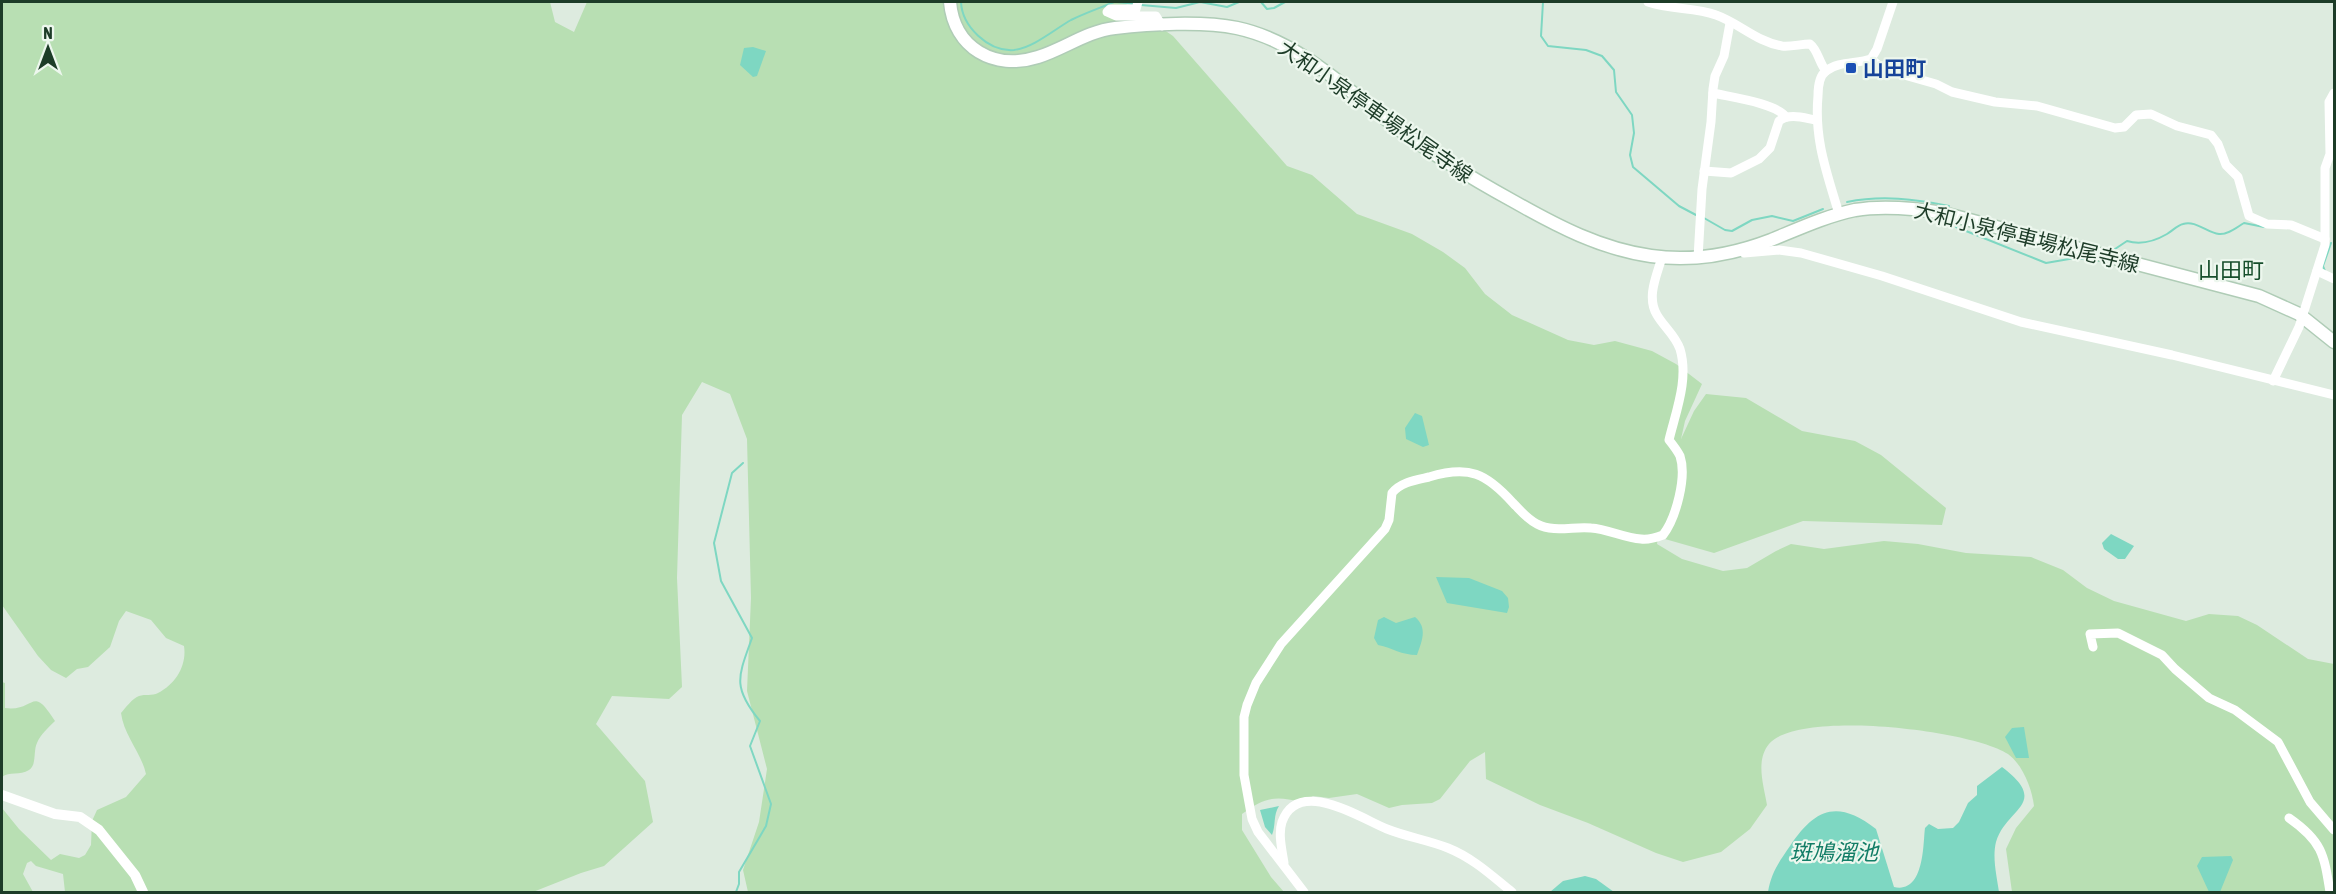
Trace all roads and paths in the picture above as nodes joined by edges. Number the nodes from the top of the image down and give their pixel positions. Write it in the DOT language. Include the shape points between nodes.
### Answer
graph roads {
  1 [pos="950,2"];
  2 [pos="1648,2"];
  3 [pos="1893,2"];
  4 [pos="1665,4"];
  5 [pos="1137,5"];
  6 [pos="1730,23"];
  7 [pos="1162,26"];
  8 [pos="1871,59"];
  9 [pos="1826,71"];
  10 [pos="1713,93"];
  11 [pos="2334,93"];
  12 [pos="1785,117"];
  13 [pos="1816,120"];
  14 [pos="1704,171"];
  15 [pos="1839,214"];
  16 [pos="2325,239"];
  17 [pos="1726,254"];
  18 [pos="1662,257"];
  19 [pos="1698,258"];
  20 [pos="2317,271"];
  21 [pos="2334,279"];
  22 [pos="2303,316"];
  23 [pos="2334,342"];
  24 [pos="2274,381"];
  25 [pos="2334,395"];
  26 [pos="2093,647"];
  27 [pos="2,795"];
  28 [pos="2289,818"];
  29 [pos="2334,830"];
  30 [pos="1284,866"];
  31 [pos="143,892"];
  32 [pos="1304,892"];
  33 [pos="1512,892"];
  34 [pos="2330,892"];
  1 -- 7 [label="main road, 大和小泉停車場松尾寺線" via="954,24 967,45 1001,59 1034,58 1098,31"];
  2 -- 4 [label="street"];
  3 -- 8 [label="street"];
  4 -- 6 [label="street" via="1715,14"];
  5 -- 7 [label="street" via="1107,12 1116,16 1156,16"];
  6 -- 9 [label="street" via="1777,45 1810,44"];
  6 -- 10 [label="street"];
  7 -- 18 [label="main road, 大和小泉停車場松尾寺線" via="1226,26 1270,38 1315,64 1468,177 1599,244"];
  8 -- 9 [label="street" via="1836,65"];
  8 -- 16 [label="street" via="1883,69 1952,92 2037,106 2115,128 2124,127 2136,115 2151,114 2177,126 2208,133 2215,139 2226,165 2238,177 2249,216 2271,225 2291,225"];
  9 -- 13 [label="street" via="1820,81"];
  10 -- 12 [label="street" via="1772,108"];
  10 -- 14 [label="street"];
  11 -- 16 [label="street" via="2329,102"];
  12 -- 13 [label="street"];
  12 -- 14 [label="street" via="1779,121 1770,148 1759,159 1731,173"];
  13 -- 15 [label="street"];
  14 -- 19 [label="street"];
  15 -- 17 [label="main road, 大和小泉停車場松尾寺線"];
  15 -- 22 [label="main road, 大和小泉停車場松尾寺線" via="1886,207 1943,213 2244,291"];
  16 -- 20 [label="street"];
  17 -- 19 [label="main road, 大和小泉停車場松尾寺線"];
  17 -- 24 [label="street" via="1779,250 1801,253 2021,322"];
  18 -- 19 [label="main road, 大和小泉停車場松尾寺線"];
  18 -- 30 [label="street" via="1653,287 1653,306 1676,339 1683,377 1669,440 1680,456 1682,468 1677,506 1668,528 1663,536 1650,539 1592,528 1545,528 1526,517 1500,488 1475,473 1442,473 1396,488 1385,529 1281,644 1247,705 1244,747 1248,806 1258,832"];
  20 -- 21 [label="street"];
  20 -- 22 [label="street"];
  22 -- 23 [label="main road, 大和小泉停車場松尾寺線"];
  22 -- 24 [label="street"];
  24 -- 25 [label="street"];
  26 -- 29 [label="street" via="2090,634 2118,633 2162,655 2209,698 2235,710 2278,742 2310,802"];
  27 -- 31 [label="street" via="55,814 80,817 99,830 135,875"];
  28 -- 34 [label="street" via="2308,831 2325,856"];
  30 -- 32 [label="street"];
  30 -- 33 [label="street" via="1282,822 1288,812 1312,801 1328,803 1389,830 1450,849 1487,871"];
}
